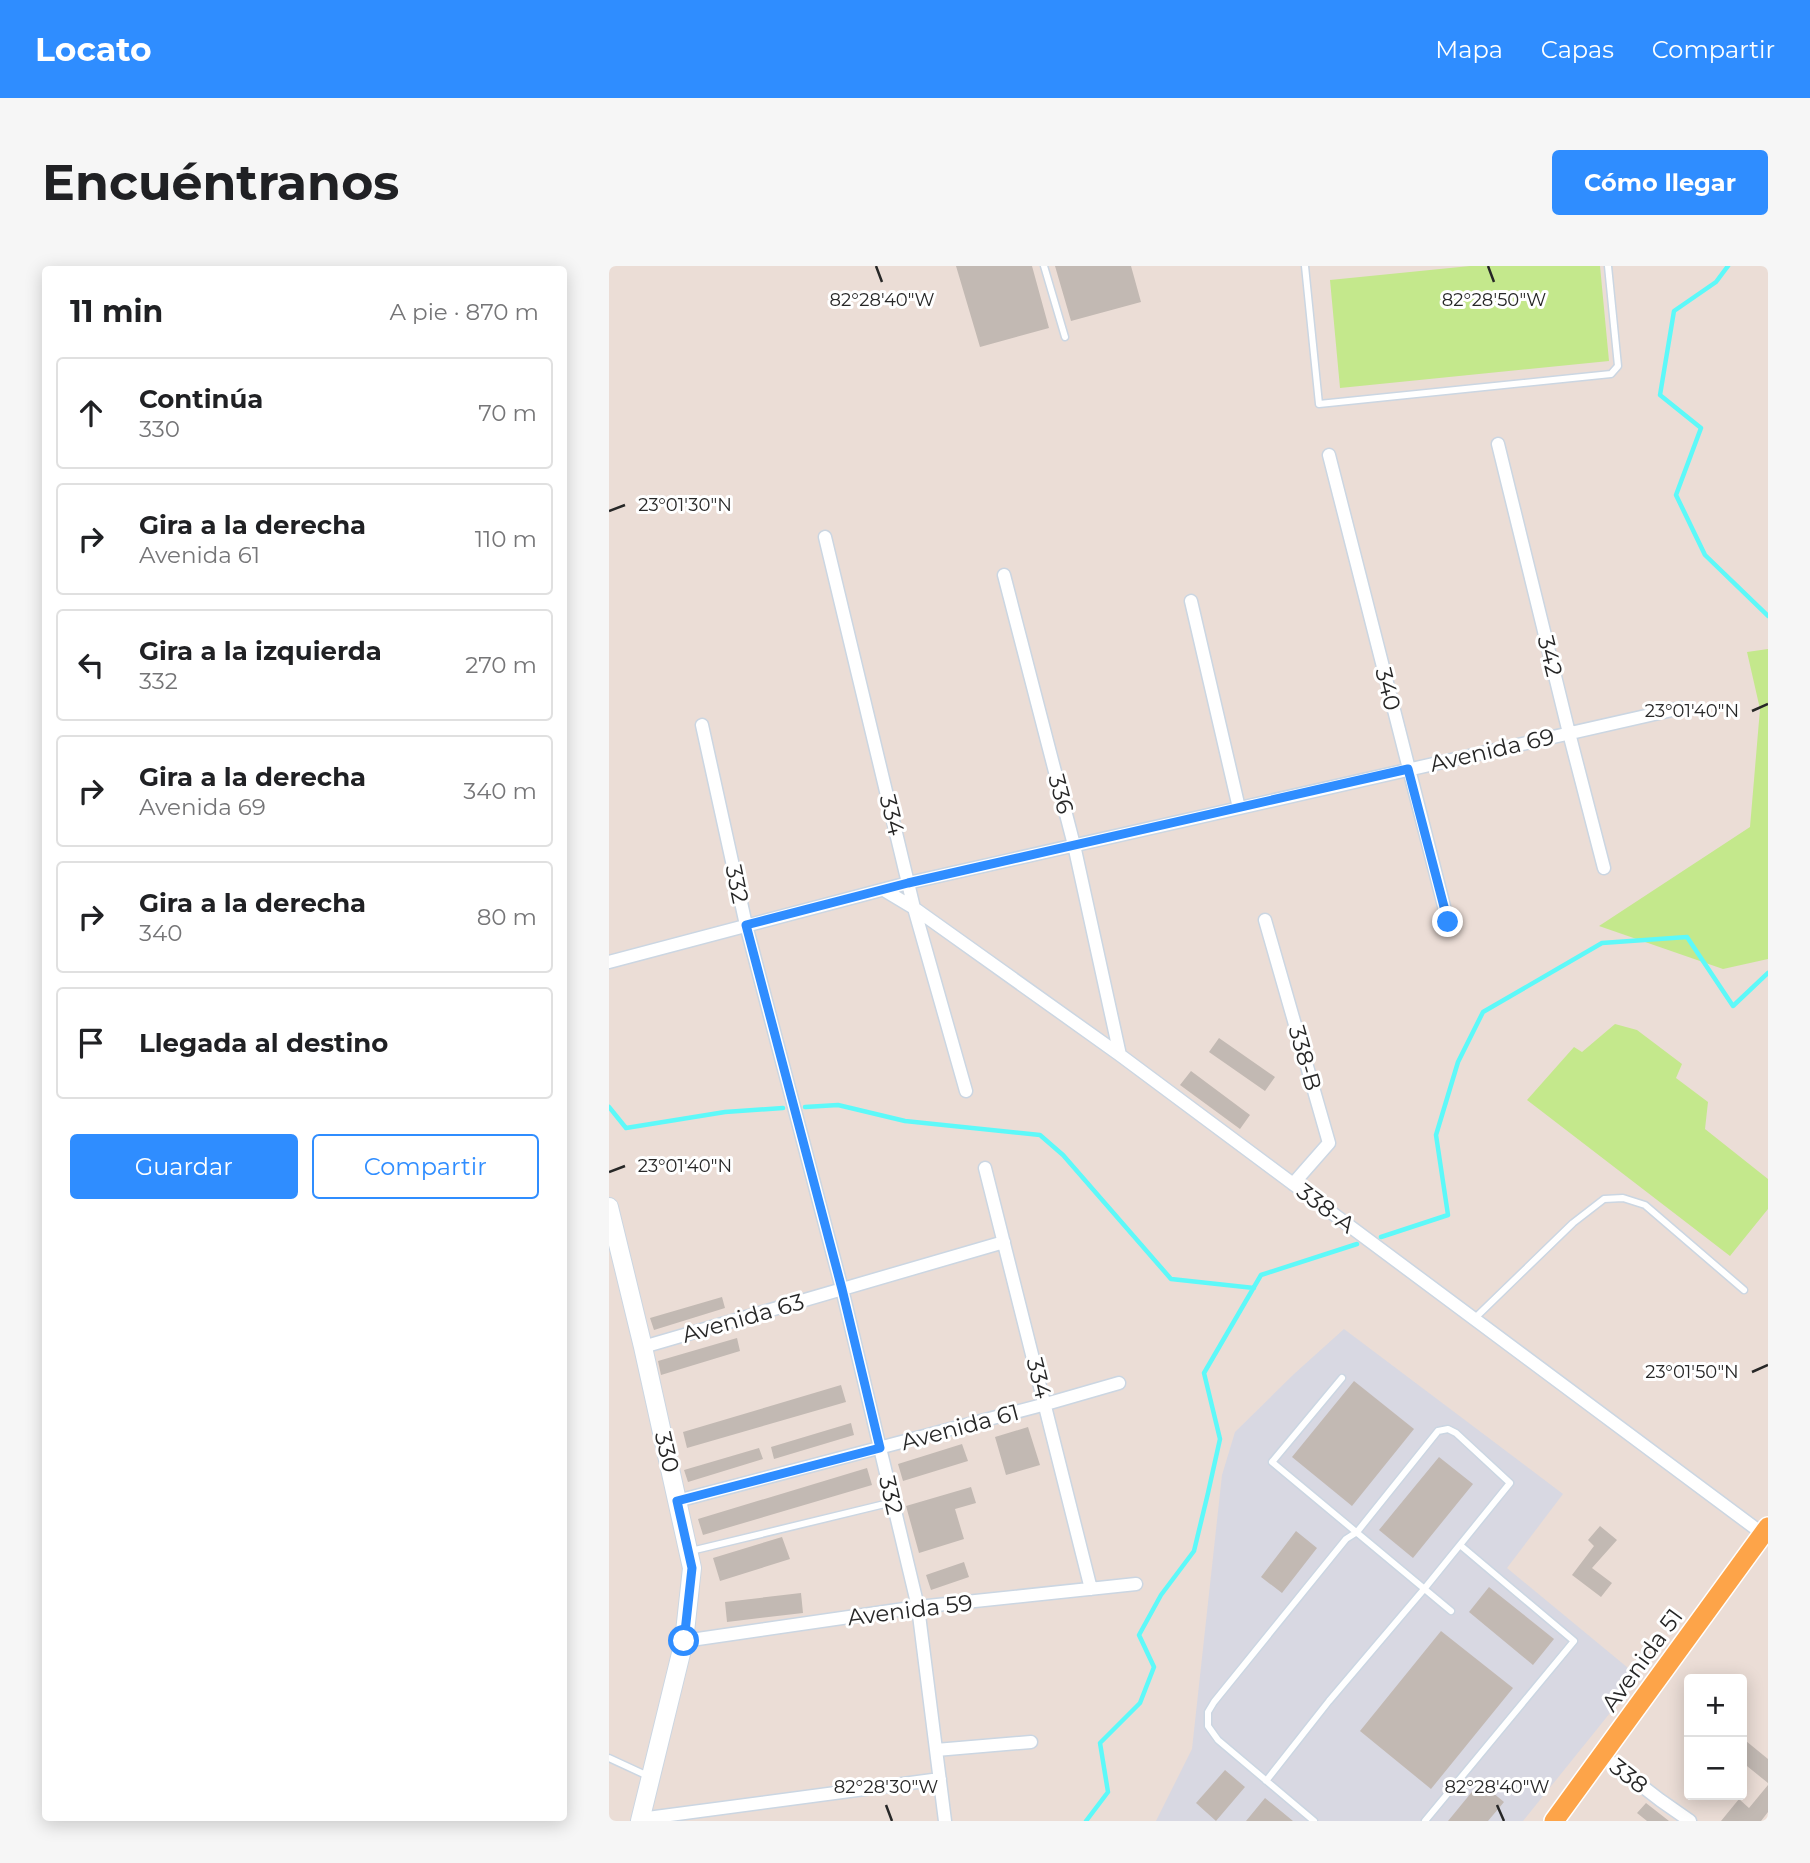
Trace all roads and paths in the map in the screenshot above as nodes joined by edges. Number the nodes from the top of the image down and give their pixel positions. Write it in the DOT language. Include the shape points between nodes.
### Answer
graph roads {
  1 [pos="1044,266"];
  2 [pos="1305,266"];
  3 [pos="1608,266"];
  4 [pos="1065,337"];
  5 [pos="1498,444"];
  6 [pos="1329,456"];
  7 [pos="825,537"];
  8 [pos="1005,575"];
  9 [pos="1191,601"];
  10 [pos="1681,708"];
  11 [pos="702,725"];
  12 [pos="1569,733"];
  13 [pos="1408,769"];
  14 [pos="1239,808"];
  15 [pos="1075,845"];
  16 [pos="1604,868"];
  17 [pos="908,883"];
  18 [pos="884,890"];
  19 [pos="914,908"];
  20 [pos="1265,920"];
  21 [pos="1448,922"];
  22 [pos="746,925"];
  23 [pos="609,962"];
  24 [pos="1120,1055"];
  25 [pos="965,1091"];
  26 [pos="985,1168"];
  27 [pos="1293,1184"];
  28 [pos="609,1207"];
  29 [pos="1004,1242"];
  30 [pos="842,1289"];
  31 [pos="1744,1290"];
  32 [pos="1474,1319"];
  33 [pos="643,1347"];
  34 [pos="1342,1378"];
  35 [pos="1119,1383"];
  36 [pos="1046,1404"];
  37 [pos="880,1448"];
  38 [pos="677,1501"];
  39 [pos="893,1502"];
  40 [pos="1765,1530"];
  41 [pos="1357,1532"];
  42 [pos="1460,1545"];
  43 [pos="689,1551"];
  44 [pos="1136,1584"];
  45 [pos="1426,1588"];
  46 [pos="1091,1589"];
  47 [pos="918,1607"];
  48 [pos="1451,1611"];
  49 [pos="684,1641"];
  50 [pos="1031,1742"];
  51 [pos="936,1749"];
  52 [pos="1602,1756"];
  53 [pos="609,1758"];
  54 [pos="649,1776"];
  55 [pos="940,1779"];
  56 [pos="1266,1781"];
  57 [pos="640,1820"];
  58 [pos="945,1821"];
  59 [pos="1314,1821"];
  60 [pos="1425,1821"];
  61 [pos="1554,1821"];
  62 [pos="1690,1821"];
  1 -- 4 [label="lane"];
  2 -- 3 [label="lane" via="1319,404 1611,374 1619,366"];
  5 -- 12 [label="street, 342"];
  6 -- 13 [label="street, 340"];
  7 -- 17 [label="street, 334"];
  8 -- 15 [label="street, 336"];
  9 -- 14 [label="street"];
  10 -- 12 [label="street, Avenida 69"];
  11 -- 22 [label="street, 332"];
  12 -- 13 [label="street, Avenida 69"];
  12 -- 16 [label="street, 342"];
  13 -- 14 [label="street, Avenida 69"];
  13 -- 21 [label="street, 340"];
  14 -- 15 [label="street, Avenida 69"];
  15 -- 17 [label="street, Avenida 69"];
  15 -- 24 [label="street, 336"];
  17 -- 18 [label="street, Avenida 69"];
  17 -- 19 [label="street, 334"];
  18 -- 19 [label="street, 338-A"];
  18 -- 22 [label="street, Avenida 69"];
  19 -- 24 [label="street, 338-A"];
  19 -- 25 [label="street, 334"];
  20 -- 27 [label="street, 338-B" via="1329,1143"];
  22 -- 23 [label="street, Avenida 69"];
  22 -- 30 [label="street, 332"];
  24 -- 27 [label="street, 338-A"];
  26 -- 29 [label="street, 334"];
  27 -- 32 [label="street, 338-A"];
  28 -- 33 [label="street, 330"];
  29 -- 30 [label="street, Avenida 63"];
  29 -- 36 [label="street, 334"];
  30 -- 33 [label="street, Avenida 63"];
  30 -- 37 [label="street, 332"];
  31 -- 32 [label="lane" via="1645,1205 1623,1198 1604,1199"];
  32 -- 40 [label="street, 338-A"];
  33 -- 38 [label="street, 330"];
  34 -- 41 [label="lane" via="1272,1462"];
  35 -- 36 [label="street, Avenida 61"];
  36 -- 37 [label="street, Avenida 61"];
  36 -- 46 [label="street, 334"];
  37 -- 38 [label="street, Avenida 61"];
  37 -- 39 [label="street, 332"];
  38 -- 43 [label="street, 330"];
  39 -- 43 [label="lane"];
  39 -- 47 [label="street, 332"];
  40 -- 52 [label="main road, Avenida 51"];
  41 -- 42 [label="lane" via="1438,1431 1447,1429 1510,1483"];
  41 -- 45 [label="lane"];
  41 -- 56 [label="lane" via="1346,1539 1207,1712 1207,1726 1218,1740"];
  42 -- 45 [label="lane"];
  42 -- 60 [label="lane" via="1574,1641"];
  43 -- 49 [label="street, 330" via="692,1568"];
  44 -- 46 [label="street, Avenida 59"];
  45 -- 48 [label="lane"];
  45 -- 56 [label="lane"];
  46 -- 47 [label="street, Avenida 59"];
  47 -- 49 [label="street, Avenida 59"];
  47 -- 51 [label="street, 332"];
  49 -- 54 [label="street, 330"];
  50 -- 51 [label="street"];
  51 -- 55 [label="street, 332"];
  52 -- 61 [label="main road, Avenida 51"];
  52 -- 62 [label="street, 338"];
  53 -- 54 [label="lane"];
  54 -- 57 [label="street, 330"];
  55 -- 57 [label="street"];
  55 -- 58 [label="street, 332"];
  56 -- 59 [label="lane"];
}
